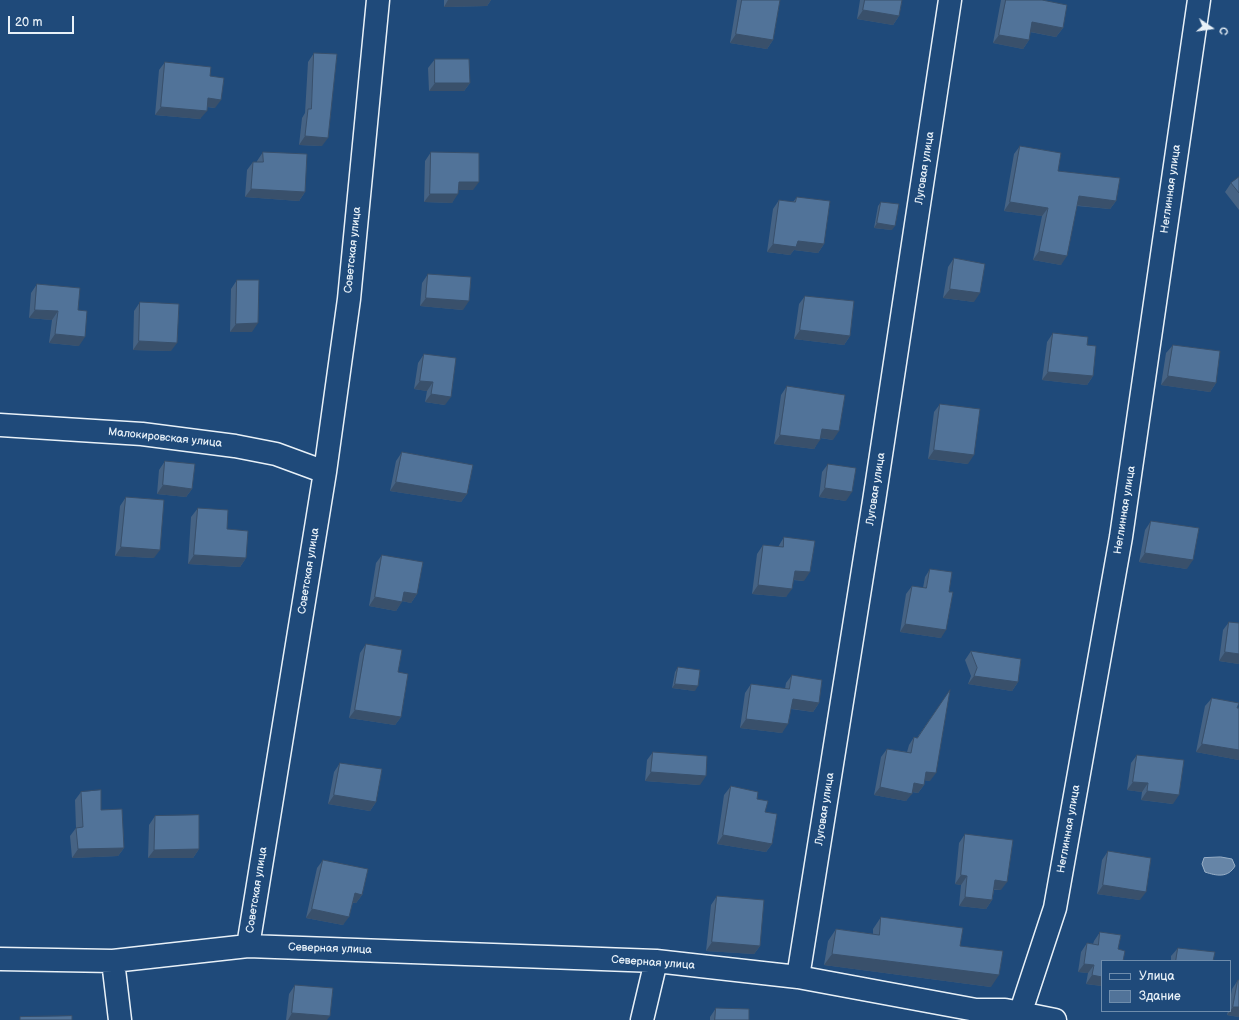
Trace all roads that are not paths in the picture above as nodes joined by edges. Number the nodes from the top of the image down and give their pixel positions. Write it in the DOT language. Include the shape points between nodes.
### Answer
graph roads {
  1 [pos="378,0"];
  2 [pos="950,0"];
  3 [pos="1199,0"];
  4 [pos="0,425"];
  5 [pos="325,472"];
  6 [pos="248,946"];
  7 [pos="0,958"];
  8 [pos="113,961"];
  9 [pos="656,961"];
  10 [pos="798,977"];
  11 [pos="1020,1014"];
  12 [pos="975,1015"];
  13 [pos="120,1020"];
  14 [pos="642,1020"];
  15 [pos="1055,1020"];
  1 -- 5 [label="street, Советская улица" via="349,299"];
  2 -- 10 [label="street, Луговая улица"];
  3 -- 11 [label="street, Неглинная улица" via="1118,552 1055,908"];
  4 -- 5 [label="street, Малокировская улица" via="142,434 235,446 276,454"];
  5 -- 6 [label="street, Советская улица"];
  6 -- 8 [label="street, Советская улица"];
  6 -- 9 [label="street, Северная улица"];
  7 -- 8 [label="street"];
  8 -- 13 [label="street"];
  9 -- 10 [label="street, Северная улица"];
  9 -- 14 [label="street"];
  10 -- 12 [label="street, Северная улица"];
  11 -- 12 [label="street, Северная улица" via="1005,1010"];
  11 -- 15 [label="street, Северная улица"];
}
